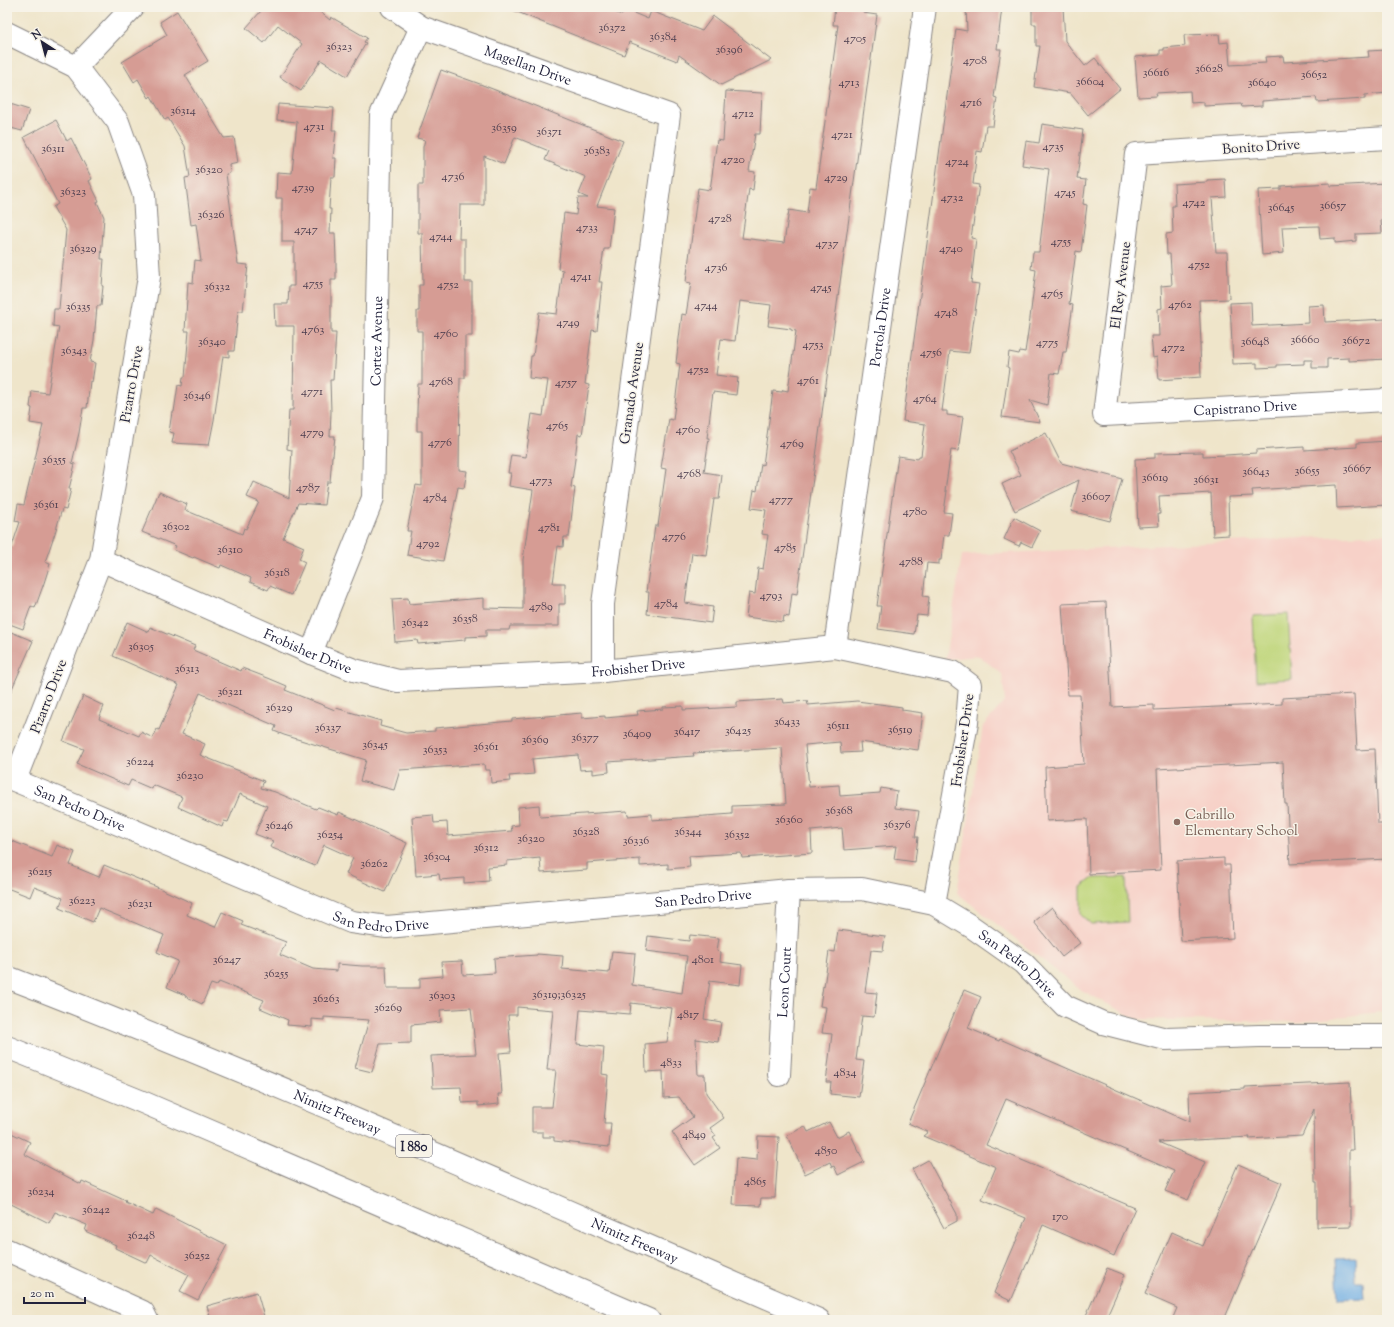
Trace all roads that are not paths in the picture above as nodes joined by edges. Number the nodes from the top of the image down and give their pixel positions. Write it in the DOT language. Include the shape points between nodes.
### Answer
graph roads {
  1 [pos="133,7"];
  2 [pos="392,7"];
  3 [pos="925,7"];
  4 [pos="422,27"];
  5 [pos="7,33"];
  6 [pos="76,67"];
  7 [pos="669,115"];
  8 [pos="1387,138"];
  9 [pos="1136,154"];
  10 [pos="1387,400"];
  11 [pos="1104,415"];
  12 [pos="101,560"];
  13 [pos="835,647"];
  14 [pos="311,652"];
  15 [pos="603,671"];
  16 [pos="11,778"];
  17 [pos="789,890"];
  18 [pos="934,904"];
  19 [pos="7,977"];
  20 [pos="1387,1036"];
  21 [pos="7,1046"];
  22 [pos="779,1075"];
  23 [pos="7,1250"];
  24 [pos="148,1320"];
  25 [pos="649,1320"];
  26 [pos="819,1320"];
  1 -- 6 [label="main road"];
  2 -- 4 [label="main road, Magellan Drive"];
  3 -- 13 [label="main road, Portola Drive"];
  4 -- 7 [label="main road, Magellan Drive"];
  4 -- 14 [label="main road, Cortez Avenue" via="381,115 373,498"];
  5 -- 6 [label="main road, Pizarro Drive"];
  6 -- 12 [label="main road, Pizarro Drive" via="118,122 144,195 149,277"];
  7 -- 15 [label="main road, Granado Avenue" via="603,604"];
  8 -- 9 [label="main road, Bonito Drive"];
  9 -- 11 [label="main road, El Rey Avenue"];
  10 -- 11 [label="main road, Capistrano Drive"];
  12 -- 14 [label="main road, Frobisher Drive"];
  12 -- 16 [label="main road, Pizarro Drive"];
  13 -- 15 [label="main road, Frobisher Drive"];
  13 -- 18 [label="main road, Frobisher Drive" via="953,672 970,685 967,723"];
  14 -- 15 [label="main road, Frobisher Drive" via="354,670 398,681"];
  16 -- 17 [label="main road, San Pedro Drive" via="350,922 387,926"];
  17 -- 18 [label="main road, San Pedro Drive" via="862,889"];
  17 -- 22 [label="main road, Leon Court"];
  18 -- 20 [label="main road, San Pedro Drive" via="1023,963 1065,1006 1103,1023 1166,1039"];
  19 -- 26 [label="main road, Nimitz Freeway / I 880" via="286,1090"];
  21 -- 25 [label="main road"];
  23 -- 24 [label="main road" via="143,1312"];
}
